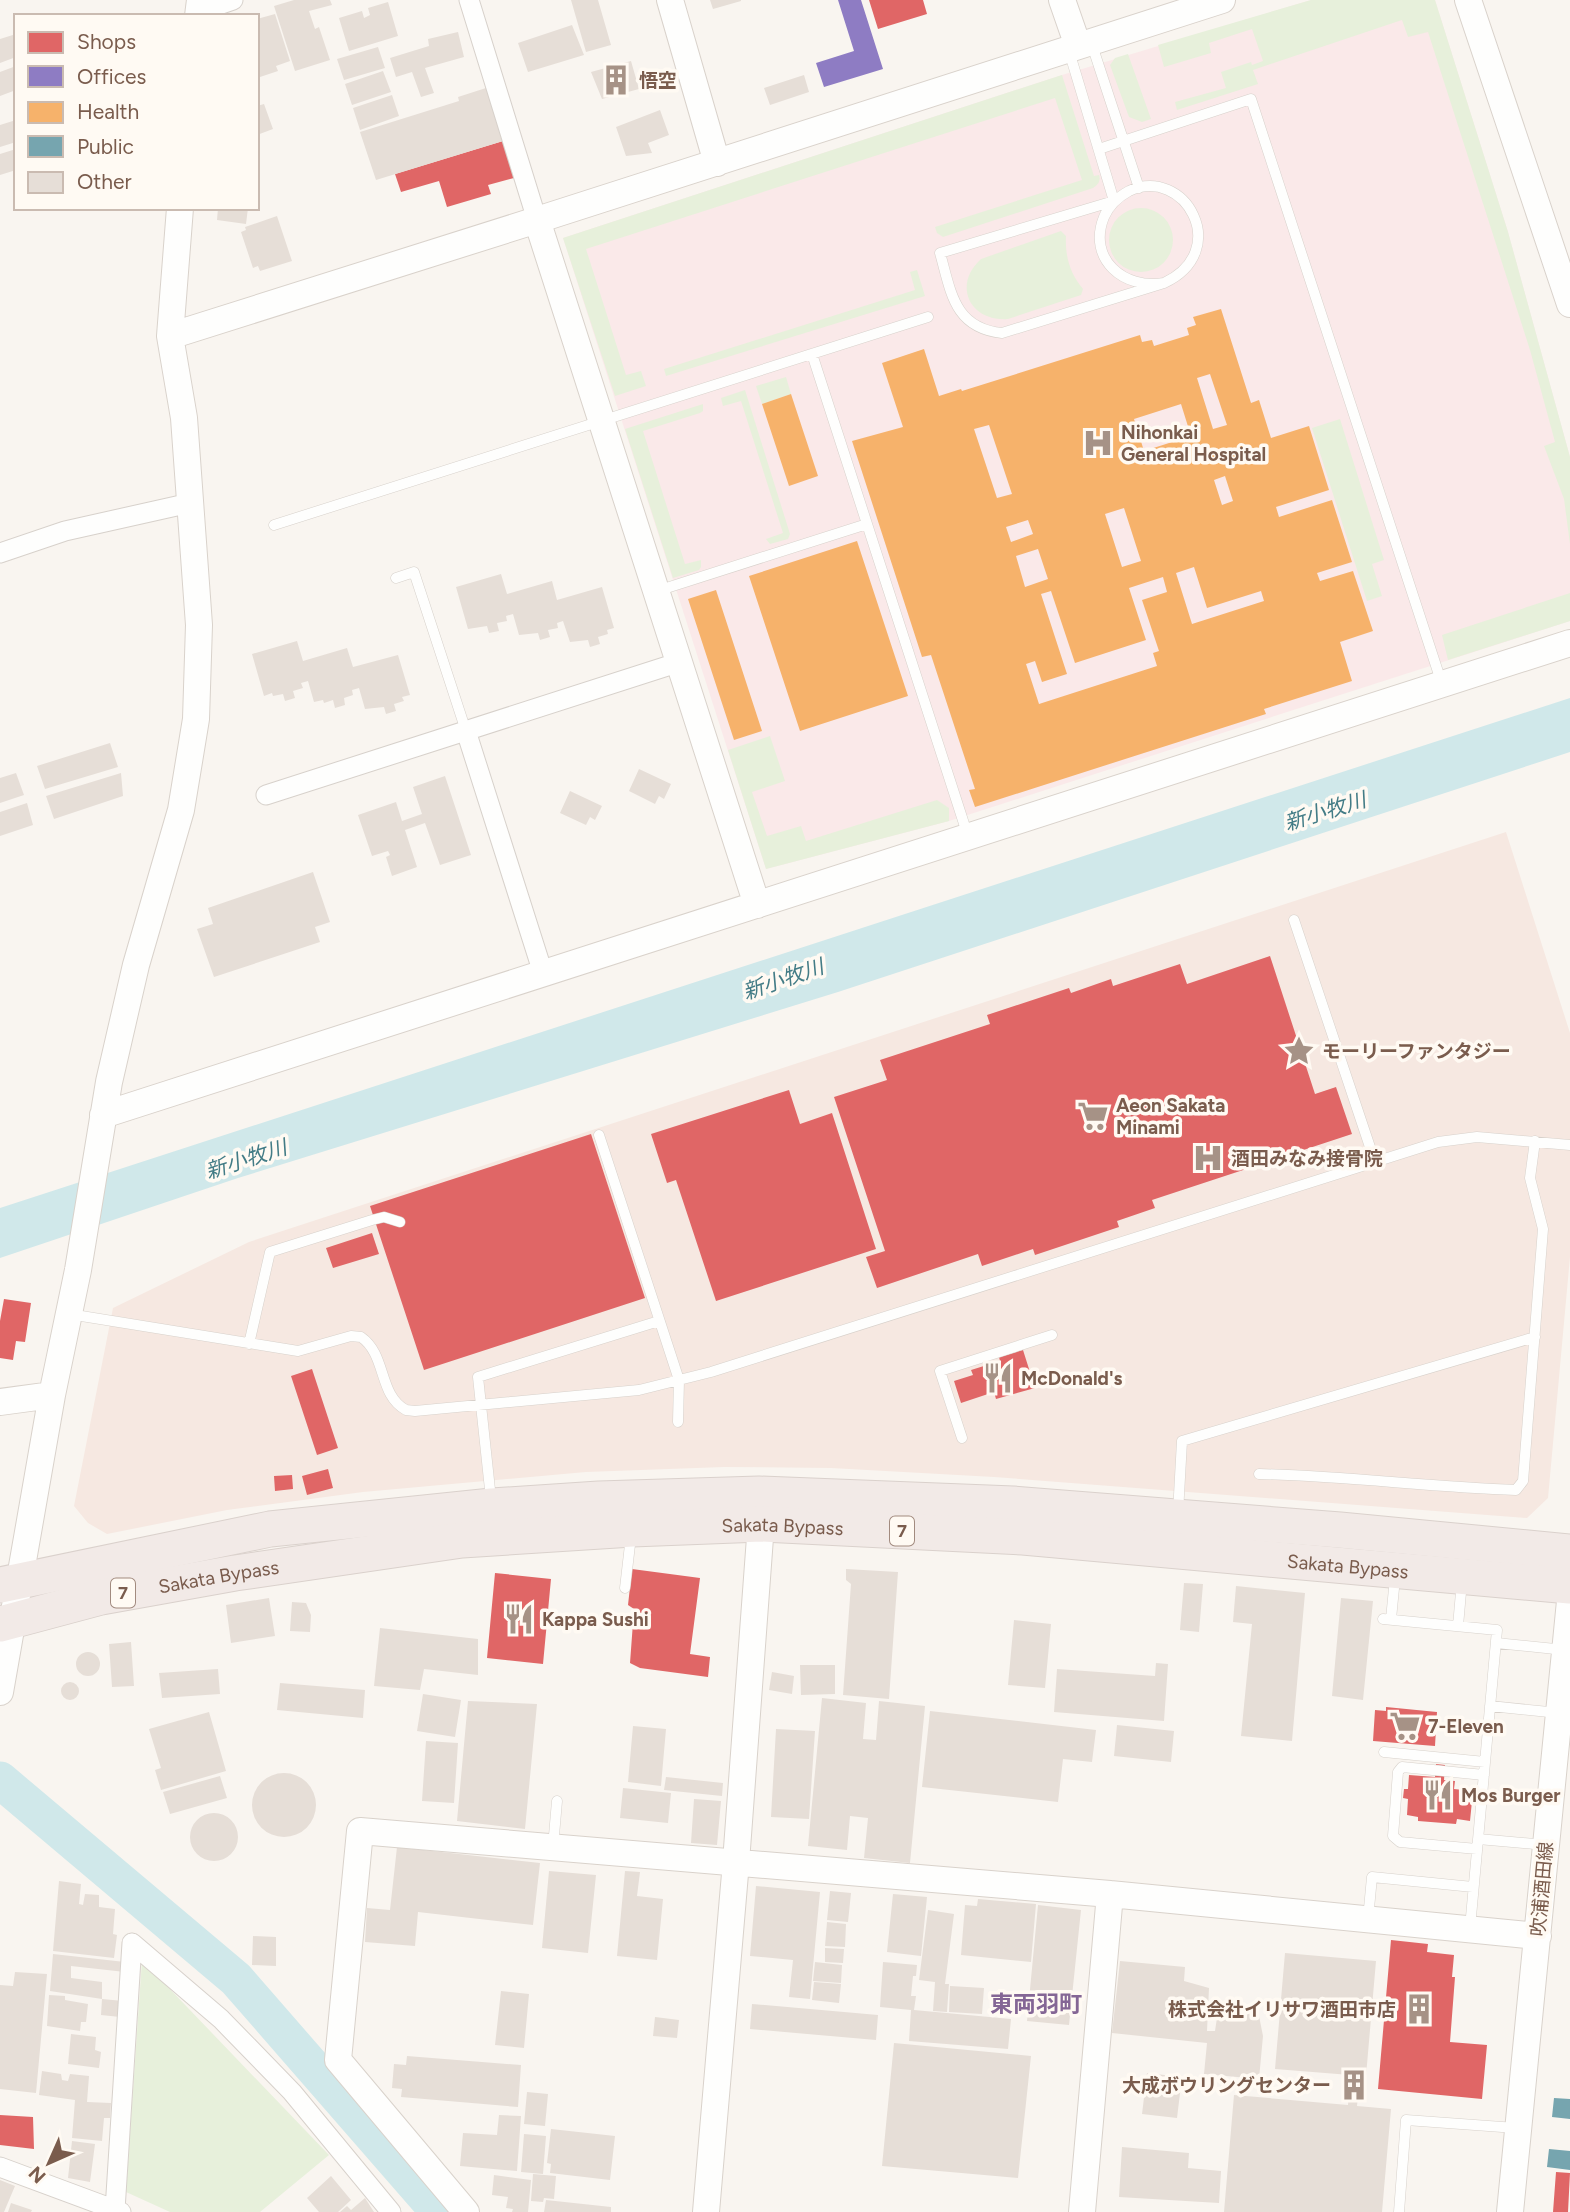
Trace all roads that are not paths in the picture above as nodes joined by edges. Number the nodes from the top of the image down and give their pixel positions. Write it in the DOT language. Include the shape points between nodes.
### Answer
graph roads {
  1 [pos="233,0"];
  2 [pos="469,0"];
  3 [pos="670,0"];
  4 [pos="1062,0"];
  5 [pos="1222,0"];
  6 [pos="1468,0"];
  7 [pos="199,9"];
  8 [pos="1079,46"];
  9 [pos="1124,140"];
  10 [pos="1099,149"];
  11 [pos="717,163"];
  12 [pos="1139,188"];
  13 [pos="1114,201"];
  14 [pos="180,210"];
  15 [pos="537,220"];
  16 [pos="1164,284"];
  17 [pos="1570,304"];
  18 [pos="928,317"];
  19 [pos="170,335"];
  20 [pos="812,354"];
  21 [pos="603,420"];
  22 [pos="190,503"];
  23 [pos="867,524"];
  24 [pos="274,525"];
  25 [pos="0,553"];
  26 [pos="396,578"];
  27 [pos="657,591"];
  28 [pos="1570,643"];
  29 [pos="680,662"];
  30 [pos="1442,684"];
  31 [pos="466,731"];
  32 [pos="266,795"];
  33 [pos="968,837"];
  34 [pos="757,905"];
  35 [pos="1294,920"];
  36 [pos="543,974"];
  37 [pos="103,1115"];
  38 [pos="599,1135"];
  39 [pos="1535,1141"];
  40 [pos="1570,1145"];
  41 [pos="1375,1162"];
  42 [pos="400,1222"];
  43 [pos="68,1314"];
  44 [pos="659,1321"];
  45 [pos="1052,1335"];
  46 [pos="1535,1337"];
  47 [pos="249,1343"];
  48 [pos="679,1380"];
  49 [pos="52,1395"];
  50 [pos="0,1402"];
  51 [pos="481,1405"];
  52 [pos="678,1422"];
  53 [pos="962,1438"];
  54 [pos="1259,1474"];
  55 [pos="492,1506"];
  56 [pos="1178,1518"];
  57 [pos="761,1524"];
  58 [pos="632,1528"];
  59 [pos="1570,1552"];
  60 [pos="1396,1570"];
  61 [pos="1462,1577"];
  62 [pos="9,1583"];
  63 [pos="1570,1586"];
  64 [pos="625,1588"];
  65 [pos="1570,1601"];
  66 [pos="6,1622"];
  67 [pos="1458,1626"];
  68 [pos="1496,1643"];
  69 [pos="1565,1650"];
  70 [pos="0,1692"];
  71 [pos="1490,1706"];
  72 [pos="1559,1713"];
  73 [pos="1384,1752"];
  74 [pos="1485,1762"];
  75 [pos="1484,1775"];
  76 [pos="557,1801"];
  77 [pos="1477,1844"];
  78 [pos="1546,1845"];
  79 [pos="553,1847"];
  80 [pos="736,1862"];
  81 [pos="1473,1887"];
  82 [pos="1110,1894"];
  83 [pos="1368,1920"];
  84 [pos="1470,1928"];
  85 [pos="1538,1936"];
  86 [pos="1519,2129"];
  87 [pos="0,2167"];
  88 [pos="1514,2178"];
  89 [pos="118,2211"];
  90 [pos="391,2212"];
  91 [pos="466,2212"];
  92 [pos="706,2212"];
  93 [pos="1082,2212"];
  94 [pos="1399,2212"];
  95 [pos="1510,2212"];
  96 [pos="1524,2212"];
  1 -- 7 [label="street"];
  2 -- 15 [label="street"];
  3 -- 11 [label="street"];
  4 -- 8 [label="street"];
  5 -- 8 [label="street"];
  6 -- 17 [label="street"];
  8 -- 9 [label="lane"];
  8 -- 10 [label="lane"];
  8 -- 11 [label="street"];
  9 -- 10 [label="lane"];
  9 -- 12 [label="lane"];
  9 -- 30 [label="lane" via="1251,99"];
  10 -- 13 [label="lane"];
  11 -- 15 [label="street"];
  12 -- 13 [label="lane"];
  12 -- 16 [label="lane" via="1172,192 1196,221 1199,234 1193,259"];
  13 -- 16 [label="lane" via="1101,225 1100,239 1108,263 1126,280"];
  13 -- 16 [label="lane" via="940,253 961,314 987,332 1002,333"];
  14 -- 19 [label="street"];
  15 -- 19 [label="street"];
  15 -- 21 [label="street"];
  18 -- 20 [label="lane"];
  19 -- 22 [label="street" via="184,418"];
  20 -- 21 [label="lane"];
  20 -- 23 [label="lane"];
  21 -- 24 [label="lane"];
  21 -- 27 [label="street"];
  22 -- 25 [label="street" via="65,531"];
  22 -- 37 [label="street" via="199,625 191,752 181,810 122,1021"];
  23 -- 27 [label="lane"];
  23 -- 33 [label="lane"];
  26 -- 31 [label="lane" via="414,572"];
  27 -- 29 [label="street"];
  28 -- 30 [label="street"];
  29 -- 31 [label="street"];
  29 -- 34 [label="street"];
  30 -- 33 [label="street"];
  31 -- 32 [label="street"];
  31 -- 36 [label="street"];
  33 -- 34 [label="street"];
  34 -- 36 [label="street"];
  35 -- 41 [label="lane"];
  36 -- 37 [label="street"];
  37 -- 43 [label="street"];
  38 -- 44 [label="lane"];
  39 -- 40 [label="lane"];
  39 -- 41 [label="lane" via="1458,1139"];
  39 -- 46 [label="lane" via="1530,1178 1543,1228"];
  41 -- 48 [label="lane"];
  42 -- 47 [label="lane" via="384,1217 270,1252"];
  43 -- 47 [label="lane"];
  43 -- 49 [label="street"];
  44 -- 48 [label="lane"];
  44 -- 51 [label="lane" via="478,1377"];
  45 -- 53 [label="lane" via="940,1371"];
  46 -- 54 [label="lane" via="1523,1481 1516,1490"];
  46 -- 56 [label="lane" via="1182,1441"];
  47 -- 51 [label="lane" via="298,1351 361,1337 374,1350 391,1398 401,1407 415,1411"];
  48 -- 51 [label="lane" via="639,1390"];
  48 -- 52 [label="lane"];
  49 -- 50 [label="street"];
  49 -- 62 [label="street"];
  51 -- 55 [label="lane"];
  55 -- 56 [label="highway, Sakata Bypass / 7" via="760,1494 1013,1504"];
  55 -- 62 [label="highway, Sakata Bypass / 7" via="270,1529"];
  56 -- 59 [label="highway, Sakata Bypass / 7"];
  57 -- 58 [label="highway, Sakata Bypass / 7"];
  57 -- 60 [label="highway, Sakata Bypass / 7" via="1023,1537"];
  57 -- 80 [label="street"];
  58 -- 64 [label="lane"];
  58 -- 66 [label="highway, Sakata Bypass / 7" via="462,1541 235,1573 101,1597"];
  60 -- 61 [label="highway, Sakata Bypass / 7"];
  60 -- 67 [label="lane" via="1387,1619"];
  61 -- 63 [label="highway, Sakata Bypass / 7"];
  61 -- 67 [label="lane"];
  62 -- 66 [label="street"];
  65 -- 69 [label="street, 吹浦酒田線"];
  66 -- 70 [label="street"];
  67 -- 68 [label="lane" via="1497,1630"];
  68 -- 69 [label="lane"];
  68 -- 71 [label="lane"];
  69 -- 72 [label="street, 吹浦酒田線"];
  71 -- 72 [label="lane"];
  71 -- 74 [label="lane"];
  72 -- 78 [label="street, 吹浦酒田線"];
  73 -- 74 [label="lane"];
  74 -- 75 [label="lane"];
  75 -- 77 [label="lane"];
  75 -- 77 [label="lane" via="1402,1767 1398,1772 1392,1836 1400,1842"];
  76 -- 79 [label="lane"];
  77 -- 78 [label="lane"];
  77 -- 81 [label="lane"];
  78 -- 85 [label="street, 吹浦酒田線"];
  79 -- 80 [label="street"];
  79 -- 91 [label="street" via="360,1831 338,2060"];
  80 -- 82 [label="street"];
  80 -- 92 [label="street"];
  81 -- 83 [label="lane" via="1372,1877"];
  81 -- 84 [label="lane"];
  82 -- 83 [label="street"];
  82 -- 93 [label="street"];
  83 -- 84 [label="street"];
  84 -- 85 [label="street"];
  85 -- 86 [label="street, 吹浦酒田線"];
  86 -- 88 [label="street, 吹浦酒田線"];
  86 -- 94 [label="lane" via="1406,2120"];
  87 -- 89 [label="street"];
  88 -- 95 [label="street, 吹浦酒田線"];
  88 -- 96 [label="street, 吹浦酒田線"];
  89 -- 90 [label="street" via="132,1943 221,2019 274,2074"];
}
